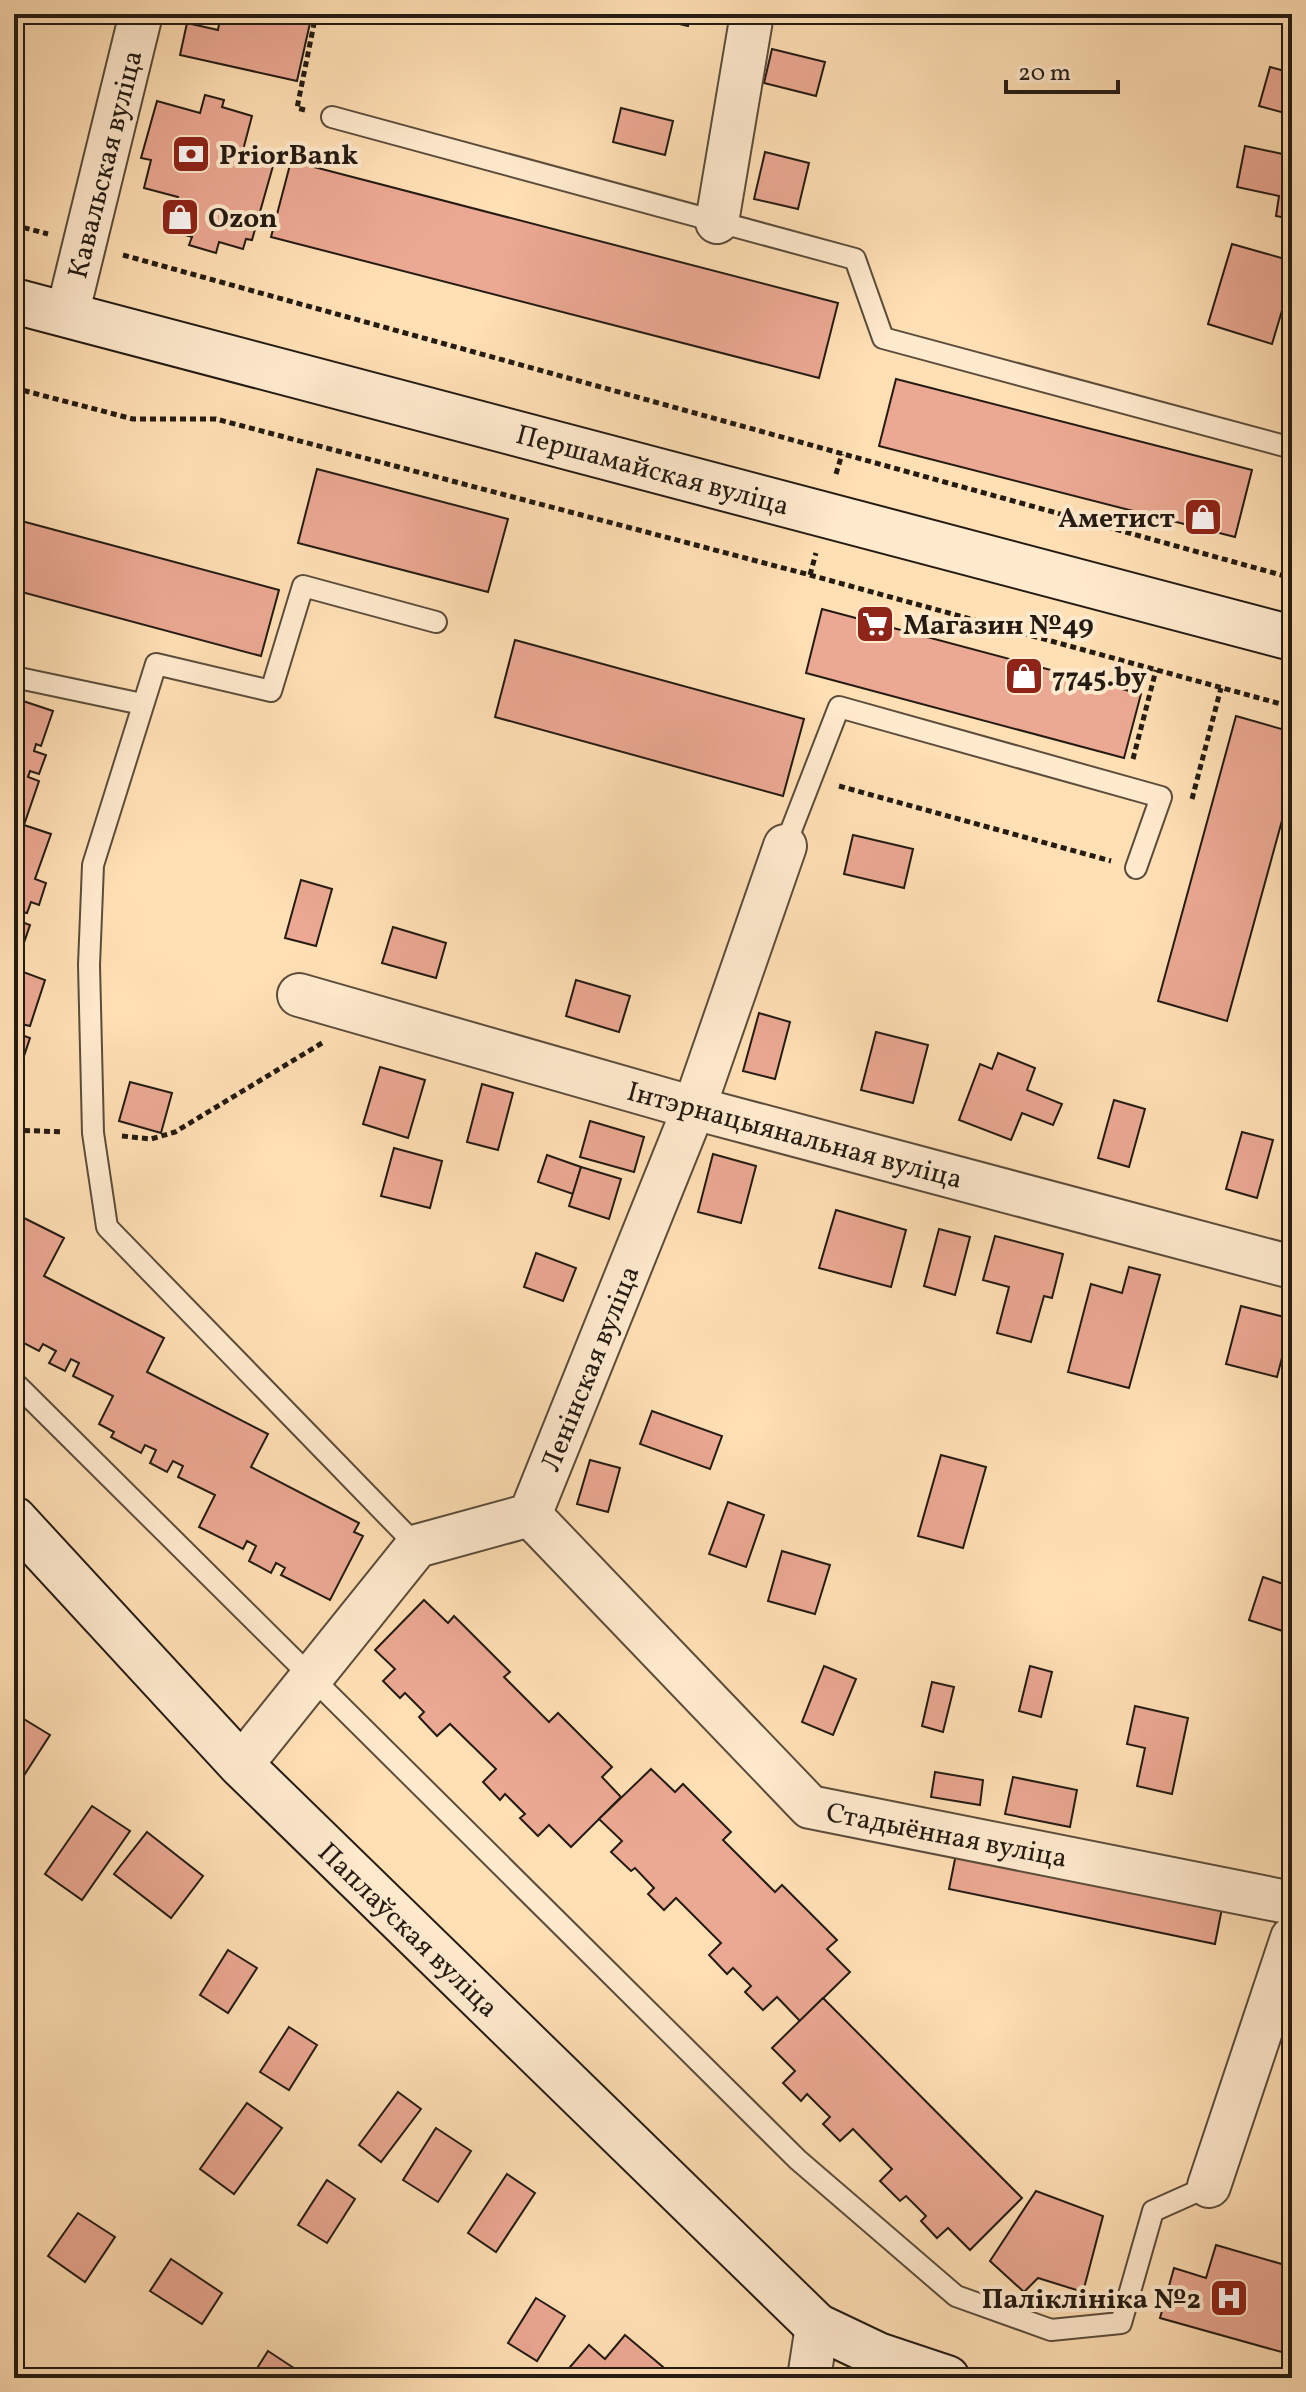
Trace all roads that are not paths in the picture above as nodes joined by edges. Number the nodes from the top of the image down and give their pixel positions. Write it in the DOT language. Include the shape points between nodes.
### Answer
graph roads {
  1 [pos="141,14"];
  2 [pos="752,14"];
  3 [pos="332,117"];
  4 [pos="717,222"];
  5 [pos="14,301"];
  6 [pos="67,315"];
  7 [pos="1292,448"];
  8 [pos="436,622"];
  9 [pos="1292,638"];
  10 [pos="14,677"];
  11 [pos="142,704"];
  12 [pos="785,846"];
  13 [pos="1136,868"];
  14 [pos="299,995"];
  15 [pos="694,1108"];
  16 [pos="1292,1267"];
  17 [pos="14,1382"];
  18 [pos="530,1515"];
  19 [pos="14,1519"];
  20 [pos="417,1546"];
  21 [pos="312,1677"];
  22 [pos="241,1765"];
  23 [pos="1292,1903"];
  24 [pos="1292,1938"];
  25 [pos="1209,2186"];
  26 [pos="817,2326"];
  27 [pos="809,2378"];
  28 [pos="947,2378"];
  1 -- 6 [label="street, Кавальская вуліца"];
  2 -- 4 [label="street"];
  3 -- 4 [label="lane"];
  4 -- 7 [label="lane" via="855,259 883,338"];
  5 -- 6 [label="main road, Першамайская вуліца"];
  6 -- 9 [label="main road, Першамайская вуліца"];
  8 -- 11 [label="lane" via="303,586 271,691 156,664"];
  10 -- 11 [label="lane"];
  11 -- 20 [label="lane" via="93,865 93,1133 107,1227"];
  12 -- 13 [label="lane" via="839,707 1161,797"];
  12 -- 15 [label="street, Ленінская вуліца"];
  14 -- 15 [label="street, Інтэрнацыянальная вуліца"];
  15 -- 16 [label="street, Інтэрнацыянальная вуліца"];
  15 -- 18 [label="street, Ленінская вуліца"];
  17 -- 21 [label="lane"];
  18 -- 20 [label="street"];
  18 -- 23 [label="street, Стадыённая вуліца" via="810,1807"];
  19 -- 22 [label="main road, Паплаўская вуліца"];
  20 -- 21 [label="street"];
  21 -- 22 [label="street"];
  21 -- 25 [label="lane" via="798,2160 956,2296 1051,2330 1121,2323 1153,2211"];
  22 -- 26 [label="main road, Паплаўская вуліца"];
  24 -- 25 [label="street"];
  26 -- 27 [label="street"];
  26 -- 28 [label="main road, Паплаўская вуліца" via="878,2355"];
}
